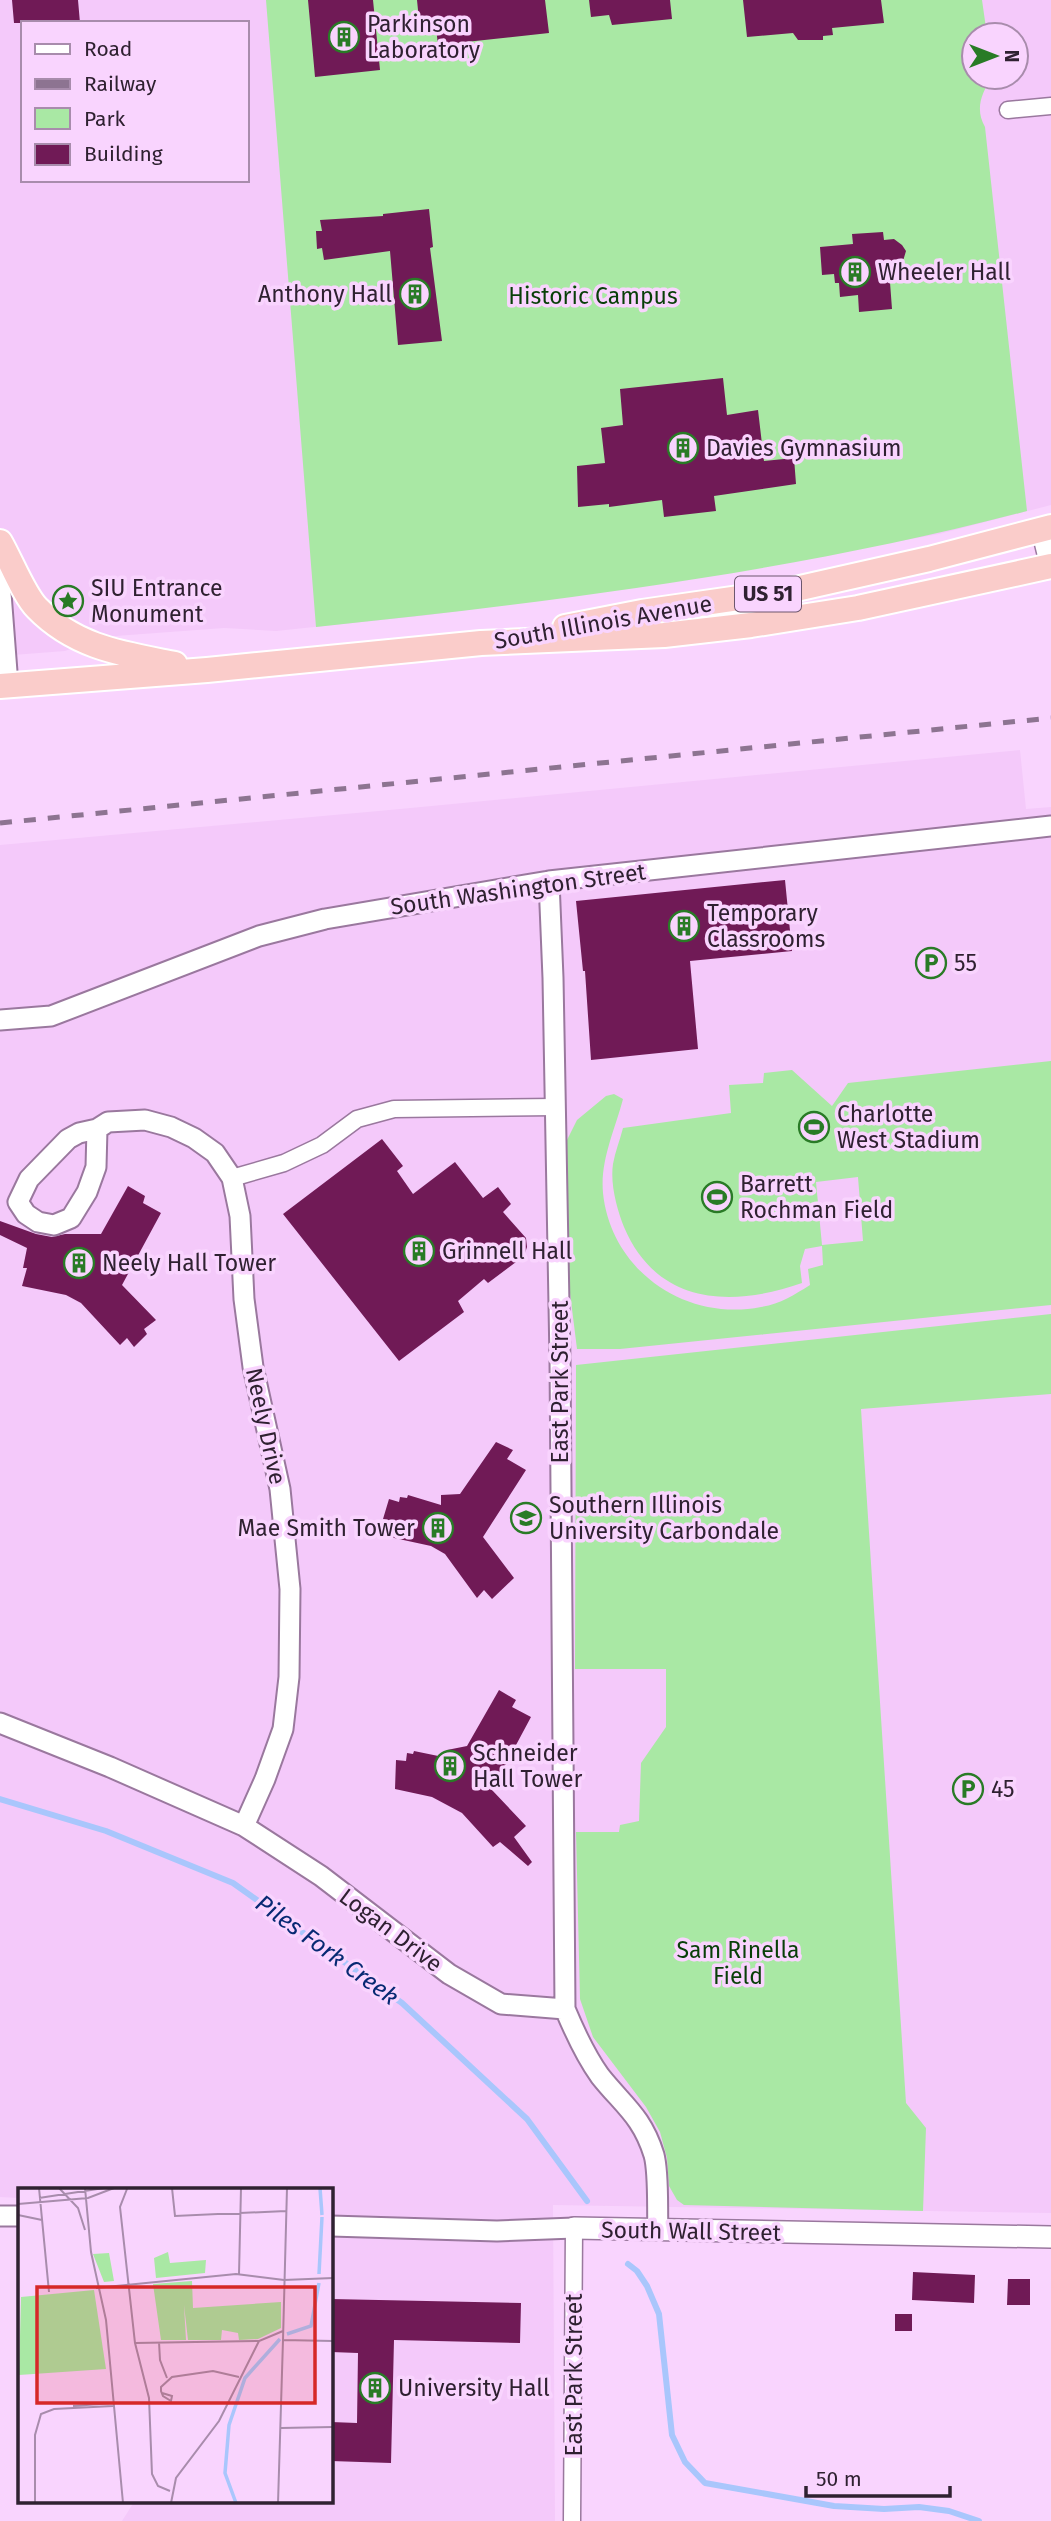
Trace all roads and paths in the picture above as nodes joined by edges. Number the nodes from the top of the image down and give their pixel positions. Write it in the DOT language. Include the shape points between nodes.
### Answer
graph roads {
  1 [pos="1051,106"];
  2 [pos="1008,110"];
  3 [pos="1046,528"];
  4 [pos="0,542"];
  5 [pos="1051,566"];
  6 [pos="0,580"];
  7 [pos="481,643"];
  8 [pos="207,670"];
  9 [pos="4,686"];
  10 [pos="1051,826"];
  11 [pos="549,881"];
  12 [pos="0,1020"];
  13 [pos="556,1107"];
  14 [pos="97,1129"];
  15 [pos="232,1178"];
  16 [pos="0,1723"];
  17 [pos="244,1826"];
  18 [pos="565,2009"];
  19 [pos="0,2216"];
  20 [pos="18,2216"];
  21 [pos="332,2226"];
  22 [pos="574,2228"];
  23 [pos="658,2230"];
  24 [pos="1051,2237"];
  25 [pos="572,2521"];
  1 -- 2 [label="street"];
  3 -- 5 [label="main road"];
  3 -- 7 [label="highway, South Illinois Avenue / US 51" via="787,591 642,612"];
  4 -- 8 [label="highway" via="35,607 87,645"];
  5 -- 7 [label="highway, South Illinois Avenue / US 51" via="858,608 751,625 664,635"];
  6 -- 9 [label="street"];
  7 -- 8 [label="highway, South Illinois Avenue / US 51"];
  8 -- 9 [label="highway, South Illinois Avenue / US 51"];
  10 -- 11 [label="street, South Washington Street"];
  11 -- 12 [label="street, South Washington Street" via="325,919 259,936 51,1016"];
  11 -- 13 [label="street, East Park Street"];
  13 -- 15 [label="street" via="394,1109 357,1119 322,1145 284,1163"];
  13 -- 18 [label="street, East Park Street"];
  14 -- 14 [label="street, Neely Drive" via="96,1167 71,1218 54,1225 26,1214 18,1202 29,1179 68,1139"];
  14 -- 15 [label="street, Neely Drive" via="108,1122 145,1120 171,1127 215,1153"];
  15 -- 17 [label="street, Neely Drive" via="240,1216 253,1367 280,1489 290,1589 283,1728"];
  16 -- 17 [label="street, Logan Drive"];
  17 -- 18 [label="street, Logan Drive" via="321,1876 449,1974 501,2004"];
  18 -- 23 [label="street" via="579,2043 641,2124 650,2145 655,2159"];
  19 -- 20 [label="street"];
  21 -- 22 [label="street, South Wall Street" via="497,2231"];
  22 -- 23 [label="main road, South Wall Street"];
  22 -- 25 [label="street, East Park Street"];
  23 -- 24 [label="main road, South Wall Street"];
}
